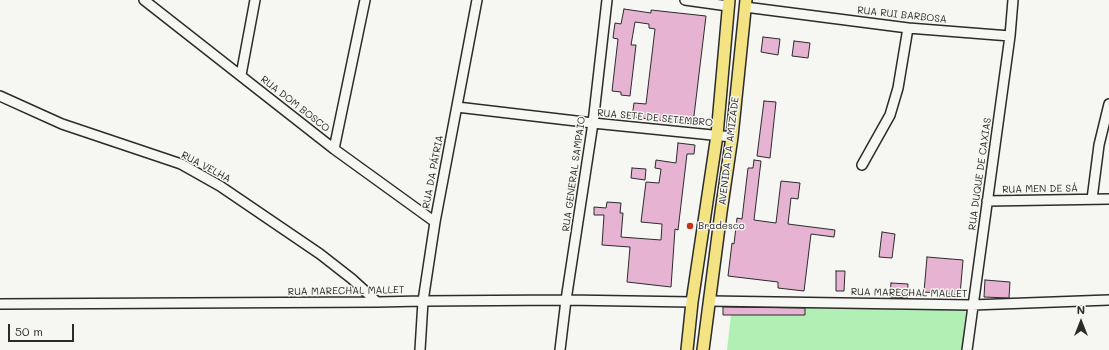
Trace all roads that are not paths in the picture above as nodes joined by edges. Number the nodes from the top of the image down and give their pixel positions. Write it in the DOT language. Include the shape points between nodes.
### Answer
graph roads {
  1 [pos="144,0"];
  2 [pos="255,0"];
  3 [pos="365,0"];
  4 [pos="477,0"];
  5 [pos="607,0"];
  6 [pos="685,0"];
  7 [pos="1013,0"];
  8 [pos="728,3"];
  9 [pos="746,3"];
  10 [pos="908,28"];
  11 [pos="1010,36"];
  12 [pos="241,75"];
  13 [pos="0,96"];
  14 [pos="1109,104"];
  15 [pos="457,107"];
  16 [pos="593,123"];
  17 [pos="717,134"];
  18 [pos="732,137"];
  19 [pos="334,149"];
  20 [pos="862,165"];
  21 [pos="1092,199"];
  22 [pos="1109,199"];
  23 [pos="987,201"];
  24 [pos="705,210"];
  25 [pos="721,212"];
  26 [pos="435,222"];
  27 [pos="566,300"];
  28 [pos="1109,300"];
  29 [pos="423,301"];
  30 [pos="709,301"];
  31 [pos="377,302"];
  32 [pos="692,302"];
  33 [pos="0,304"];
  34 [pos="972,305"];
  35 [pos="420,350"];
  36 [pos="560,350"];
  37 [pos="687,350"];
  38 [pos="703,350"];
  39 [pos="967,350"];
  1 -- 12 [label="street, RUA DOM BOSCO"];
  2 -- 12 [label="street"];
  3 -- 19 [label="street"];
  4 -- 15 [label="street, RUA DA PÁTRIA"];
  5 -- 16 [label="street, RUA GENERAL SAMPAIO"];
  6 -- 8 [label="street"];
  7 -- 11 [label="street, RUA DUQUE DE CAXIAS"];
  8 -- 17 [label="main road, AVENIDA DA AMIZADE"];
  9 -- 10 [label="street, RUA RUI BARBOSA"];
  9 -- 18 [label="main road, AVENIDA DA AMIZADE"];
  10 -- 11 [label="street, RUA RUI BARBOSA"];
  10 -- 20 [label="street" via="898,88 890,116"];
  11 -- 23 [label="street, RUA DUQUE DE CAXIAS"];
  12 -- 19 [label="street, RUA DOM BOSCO"];
  13 -- 31 [label="street, RUA VELHA" via="62,124 181,164 220,186 320,254"];
  14 -- 21 [label="street, RUA MEN DE SÁ" via="1097,158"];
  15 -- 16 [label="street, RUA SETE DE SETEMBRO"];
  15 -- 26 [label="street, RUA DA PÁTRIA"];
  16 -- 17 [label="street, RUA SETE DE SETEMBRO"];
  16 -- 27 [label="street, RUA GENERAL SAMPAIO"];
  17 -- 18 [label="street, RUA SETE DE SETEMBRO"];
  17 -- 24 [label="main road, AVENIDA DA AMIZADE"];
  18 -- 25 [label="main road, AVENIDA DA AMIZADE"];
  19 -- 26 [label="street, RUA DOM BOSCO"];
  21 -- 22 [label="street, RUA MEN DE SÁ"];
  21 -- 23 [label="street, RUA MEN DE SÁ"];
  23 -- 34 [label="street, RUA DUQUE DE CAXIAS"];
  24 -- 25 [label="main road"];
  24 -- 32 [label="main road, AVENIDA DA AMIZADE"];
  25 -- 30 [label="main road, AVENIDA DA AMIZADE"];
  26 -- 29 [label="street, RUA DA PÁTRIA"];
  27 -- 29 [label="street, RUA MARECHAL MALLET"];
  27 -- 32 [label="street, RUA MARECHAL MALLET"];
  27 -- 36 [label="street, RUA GENERAL SAMPAIO"];
  28 -- 34 [label="street, RUA MARECHAL MALLET"];
  29 -- 31 [label="street, RUA MARECHAL MALLET"];
  29 -- 35 [label="street, RUA DA PÁTRIA"];
  30 -- 34 [label="street, RUA MARECHAL MALLET"];
  30 -- 38 [label="main road, AVENIDA DA AMIZADE"];
  31 -- 33 [label="street, RUA MARECHAL MALLET"];
  32 -- 37 [label="main road, AVENIDA DA AMIZADE"];
  34 -- 39 [label="street, RUA DUQUE DE CAXIAS"];
}
